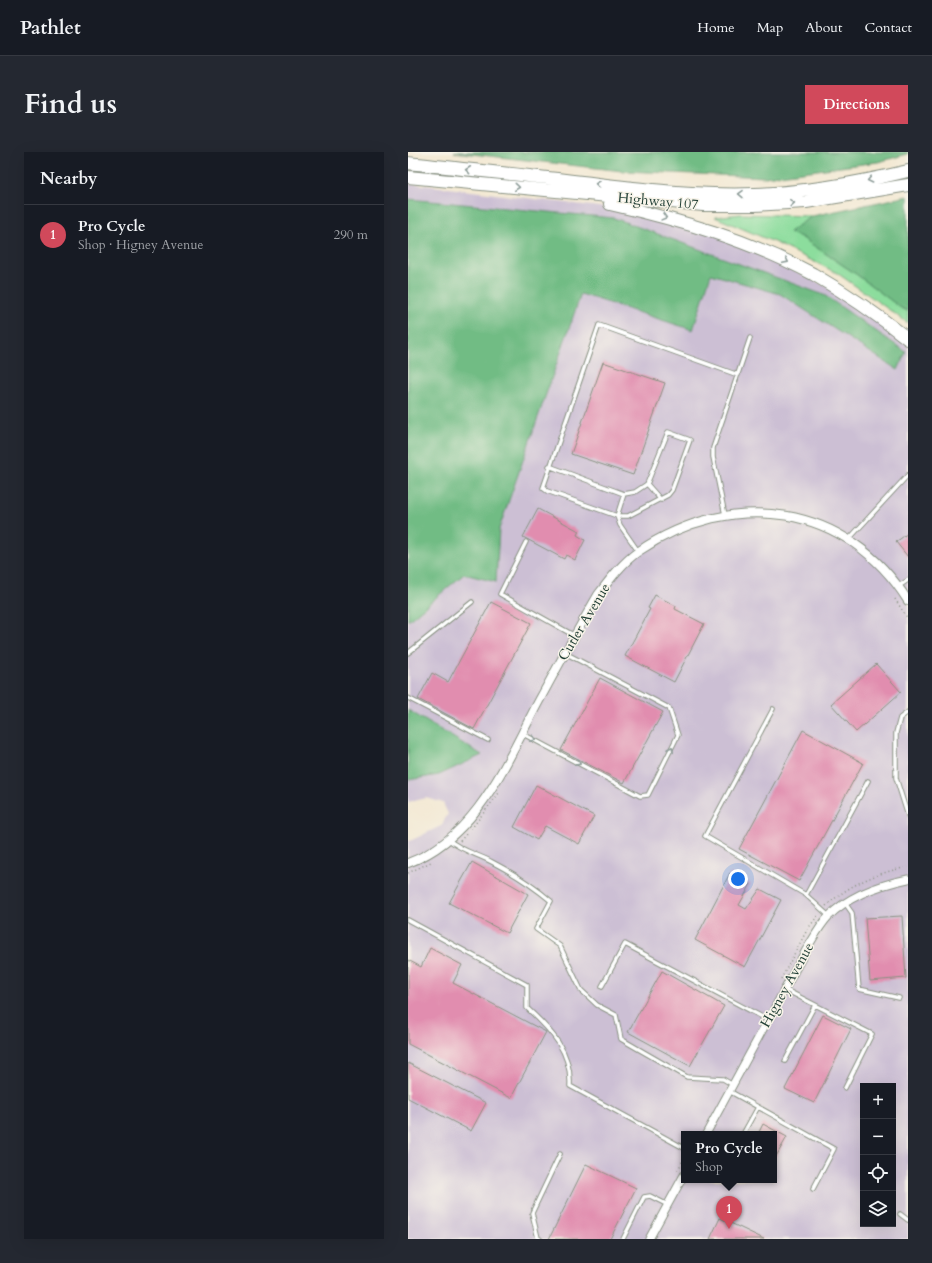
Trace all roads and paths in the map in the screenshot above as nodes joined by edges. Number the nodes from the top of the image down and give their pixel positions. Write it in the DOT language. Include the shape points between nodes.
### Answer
graph roads {
  1 [pos="408,163"];
  2 [pos="908,171"];
  3 [pos="408,177"];
  4 [pos="908,185"];
  5 [pos="558,191"];
  6 [pos="750,338"];
  7 [pos="908,339"];
  8 [pos="738,374"];
  9 [pos="549,466"];
  10 [pos="908,475"];
  11 [pos="647,484"];
  12 [pos="624,494"];
  13 [pos="661,500"];
  14 [pos="725,515"];
  15 [pos="617,516"];
  16 [pos="849,539"];
  17 [pos="526,542"];
  18 [pos="638,551"];
  19 [pos="908,580"];
  20 [pos="899,586"];
  21 [pos="895,598"];
  22 [pos="908,601"];
  23 [pos="472,602"];
  24 [pos="908,619"];
  25 [pos="575,636"];
  26 [pos="408,653"];
  27 [pos="565,653"];
  28 [pos="408,698"];
  29 [pos="774,708"];
  30 [pos="908,712"];
  31 [pos="522,734"];
  32 [pos="488,740"];
  33 [pos="868,781"];
  34 [pos="502,787"];
  35 [pos="908,816"];
  36 [pos="452,842"];
  37 [pos="433,860"];
  38 [pos="408,863"];
  39 [pos="408,873"];
  40 [pos="908,879"];
  41 [pos="806,895"];
  42 [pos="845,903"];
  43 [pos="829,916"];
  44 [pos="408,920"];
  45 [pos="602,986"];
  46 [pos="784,989"];
  47 [pos="899,998"];
  48 [pos="815,1005"];
  49 [pos="768,1020"];
  50 [pos="785,1061"];
  51 [pos="731,1088"];
  52 [pos="845,1088"];
  53 [pos="758,1107"];
  54 [pos="708,1131"];
  55 [pos="746,1131"];
  56 [pos="681,1146"];
  57 [pos="560,1154"];
  58 [pos="681,1181"];
  59 [pos="813,1189"];
  60 [pos="668,1205"];
  61 [pos="900,1214"];
  62 [pos="908,1220"];
  63 [pos="540,1239"];
  64 [pos="623,1239"];
  65 [pos="649,1239"];
  2 -- 1 [label="highway, one-way" via="808,190 702,194"];
  3 -- 5 [label="highway, Highway 107, one-way"];
  5 -- 4 [label="highway, Highway 107, one-way" via="703,206 754,206 806,202"];
  5 -- 7 [label="highway, one-way" via="687,223 772,254 851,297"];
  6 -- 8 [label="lane"];
  8 -- 9 [label="lane" via="599,325"];
  8 -- 14 [label="lane" via="713,448"];
  9 -- 12 [label="lane"];
  9 -- 15 [label="lane" via="543,483 546,491"];
  10 -- 16 [label="lane"];
  11 -- 12 [label="lane" via="635,492"];
  11 -- 13 [label="lane"];
  11 -- 13 [label="lane" via="668,432 690,440 670,493"];
  12 -- 15 [label="lane"];
  13 -- 15 [label="lane" via="628,516"];
  14 -- 16 [label="street, Cutler Avenue" via="756,513 809,520"];
  14 -- 18 [label="street, Cutler Avenue" via="683,527"];
  15 -- 18 [label="lane" via="620,525"];
  16 -- 20 [label="street, Cutler Avenue" via="870,555"];
  17 -- 25 [label="lane" via="500,594"];
  18 -- 25 [label="street, Cutler Avenue" via="598,595"];
  19 -- 20 [label="lane"];
  20 -- 22 [label="street, Cutler Avenue"];
  21 -- 24 [label="path"];
  23 -- 26 [label="lane"];
  25 -- 27 [label="street, Cutler Avenue"];
  27 -- 31 [label="street, Cutler Avenue"];
  31 -- 27 [label="lane, one-way" via="640,796 648,795 678,735 669,708"];
  28 -- 32 [label="lane"];
  29 -- 41 [label="lane" via="705,836"];
  30 -- 35 [label="lane" via="900,718 896,733 896,778"];
  31 -- 36 [label="street, Cutler Avenue" via="477,811"];
  33 -- 41 [label="lane"];
  34 -- 36 [label="path" via="478,822"];
  36 -- 38 [label="street, Cutler Avenue"];
  36 -- 51 [label="lane" via="526,880 551,901 536,929 560,946 580,990 598,1005 616,1015 621,1039 688,1077 723,1079"];
  37 -- 39 [label="path"];
  40 -- 42 [label="street, Higney Avenue" via="872,889"];
  41 -- 43 [label="lane"];
  42 -- 43 [label="street, Higney Avenue"];
  42 -- 47 [label="lane" via="852,913 859,989"];
  43 -- 46 [label="street, Higney Avenue"];
  44 -- 56 [label="lane" via="527,985 527,1008 547,1026 562,1047 569,1063 570,1086"];
  45 -- 49 [label="lane" via="625,944"];
  46 -- 48 [label="lane"];
  46 -- 49 [label="street, Higney Avenue"];
  48 -- 50 [label="lane"];
  48 -- 52 [label="lane" via="872,1034"];
  49 -- 51 [label="street, Higney Avenue"];
  51 -- 53 [label="lane"];
  51 -- 54 [label="street, Higney Avenue"];
  53 -- 55 [label="lane"];
  53 -- 59 [label="lane" via="834,1149"];
  57 -- 63 [label="lane" via="532,1213"];
  58 -- 60 [label="street"];
  60 -- 64 [label="lane" via="650,1196 644,1197"];
  60 -- 65 [label="street"];
  61 -- 62 [label="lane"];
}
